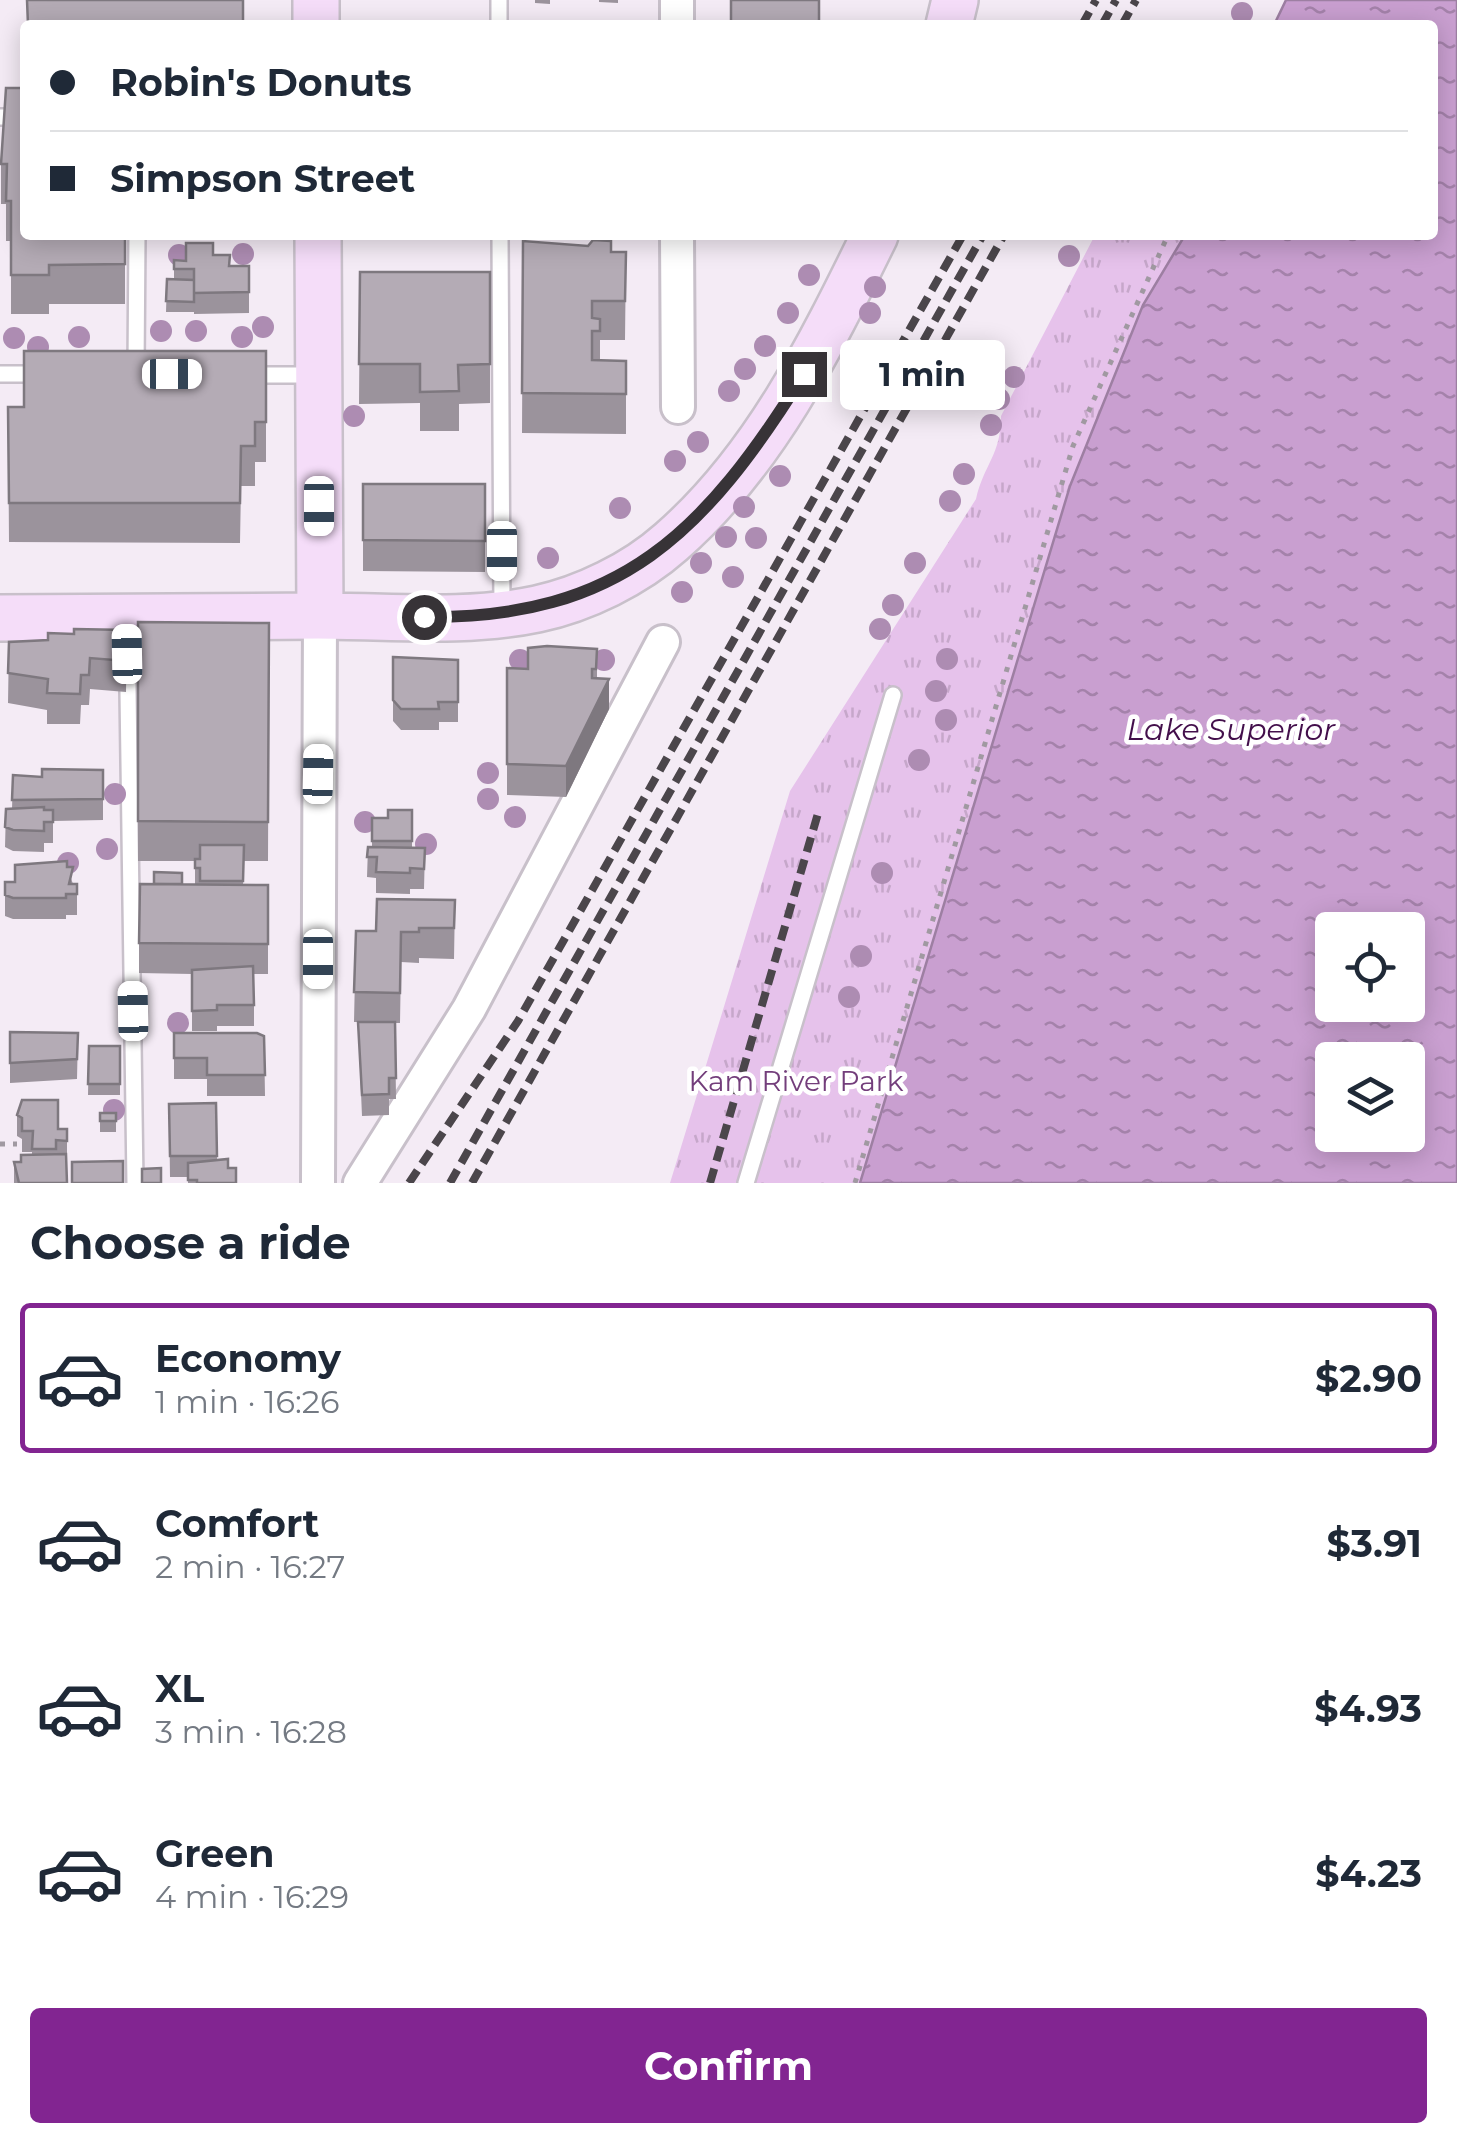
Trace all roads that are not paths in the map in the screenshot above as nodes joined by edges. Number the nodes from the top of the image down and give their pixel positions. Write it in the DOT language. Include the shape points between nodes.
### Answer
graph roads {
  1 [pos="137,240"];
  2 [pos="298,240"];
  3 [pos="500,240"];
  4 [pos="678,240"];
  5 [pos="872,240"];
  6 [pos="0,374"];
  7 [pos="58,374"];
  8 [pos="117,374"];
  9 [pos="136,374"];
  10 [pos="154,374"];
  11 [pos="224,375"];
  12 [pos="318,375"];
  13 [pos="678,407"];
  14 [pos="502,615"];
  15 [pos="320,616"];
  16 [pos="126,617"];
  17 [pos="0,618"];
  18 [pos="663,642"];
  19 [pos="893,695"];
  20 [pos="136,1183"];
  21 [pos="318,1183"];
  22 [pos="360,1183"];
  23 [pos="746,1183"];
  1 -- 9 [label="lane"];
  2 -- 12 [label="main road"];
  3 -- 14 [label="lane"];
  4 -- 13 [label="street"];
  5 -- 14 [label="main road" via="804,374 718,496 635,568 574,598"];
  6 -- 7 [label="lane"];
  8 -- 9 [label="lane"];
  9 -- 10 [label="lane"];
  11 -- 12 [label="lane"];
  12 -- 15 [label="main road"];
  14 -- 15 [label="main road"];
  15 -- 16 [label="main road"];
  15 -- 21 [label="street"];
  16 -- 17 [label="main road"];
  16 -- 20 [label="lane"];
  18 -- 22 [label="street" via="469,1009"];
  19 -- 23 [label="lane"];
}
